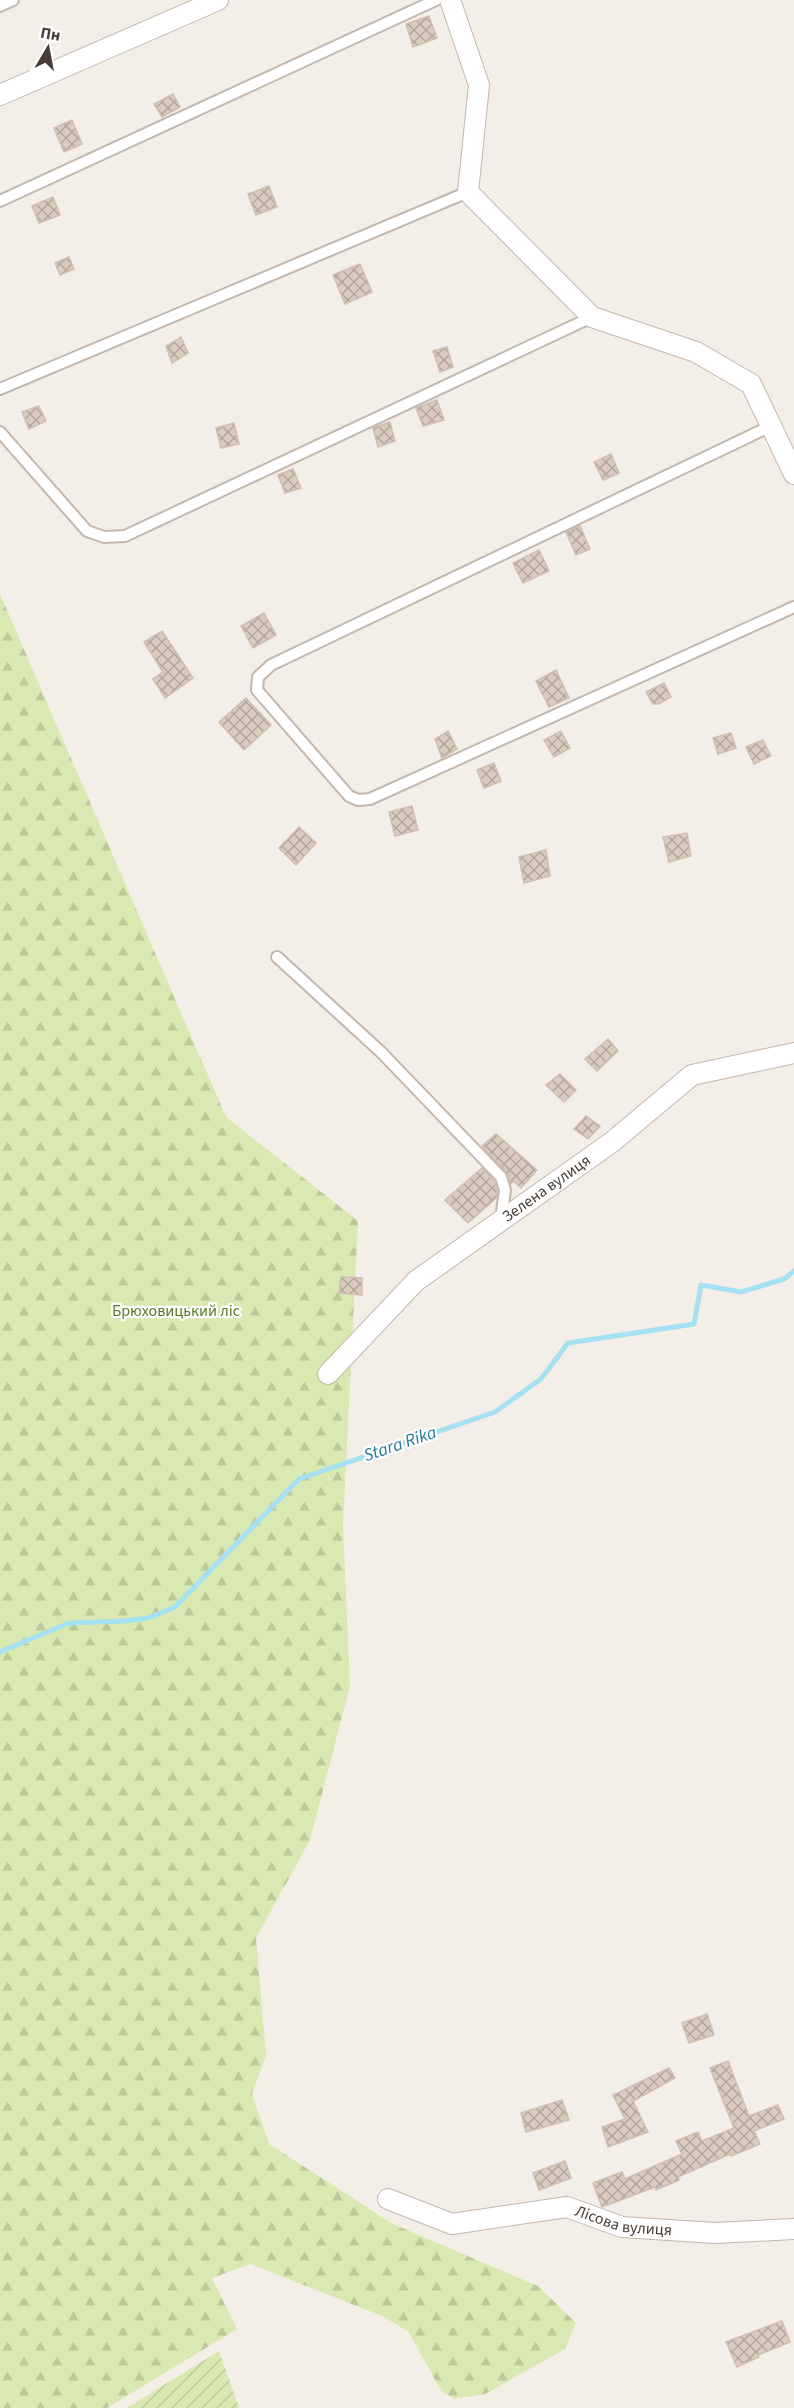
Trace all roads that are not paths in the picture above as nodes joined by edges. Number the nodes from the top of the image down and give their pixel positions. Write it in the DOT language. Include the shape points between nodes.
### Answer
graph roads {
  1 [pos="13,0"];
  2 [pos="218,0"];
  3 [pos="436,0"];
  4 [pos="450,0"];
  5 [pos="0,6"];
  6 [pos="0,94"];
  7 [pos="468,192"];
  8 [pos="0,201"];
  9 [pos="592,317"];
  10 [pos="0,389"];
  11 [pos="771,426"];
  12 [pos="0,432"];
  13 [pos="794,474"];
  14 [pos="794,607"];
  15 [pos="277,957"];
  16 [pos="794,1053"];
  17 [pos="501,1219"];
  18 [pos="328,1374"];
  19 [pos="388,2199"];
  20 [pos="794,2229"];
  1 -- 5 [label="lane"];
  2 -- 6 [label="street"];
  3 -- 8 [label="lane"];
  4 -- 7 [label="street" via="478,85"];
  7 -- 9 [label="street"];
  7 -- 10 [label="lane"];
  9 -- 11 [label="street" via="696,352 751,384"];
  9 -- 12 [label="lane" via="125,536 104,537 87,531"];
  11 -- 13 [label="street"];
  11 -- 14 [label="lane" via="271,665 258,677 257,690 349,796 370,799"];
  15 -- 17 [label="lane" via="381,1052 501,1177 505,1190"];
  16 -- 17 [label="street, Зелена вулиця" via="692,1075 612,1142"];
  17 -- 18 [label="street, Зелена вулиця" via="416,1281"];
  19 -- 20 [label="street, Лісова вулиця" via="452,2224 567,2207 622,2227 715,2233"];
}
